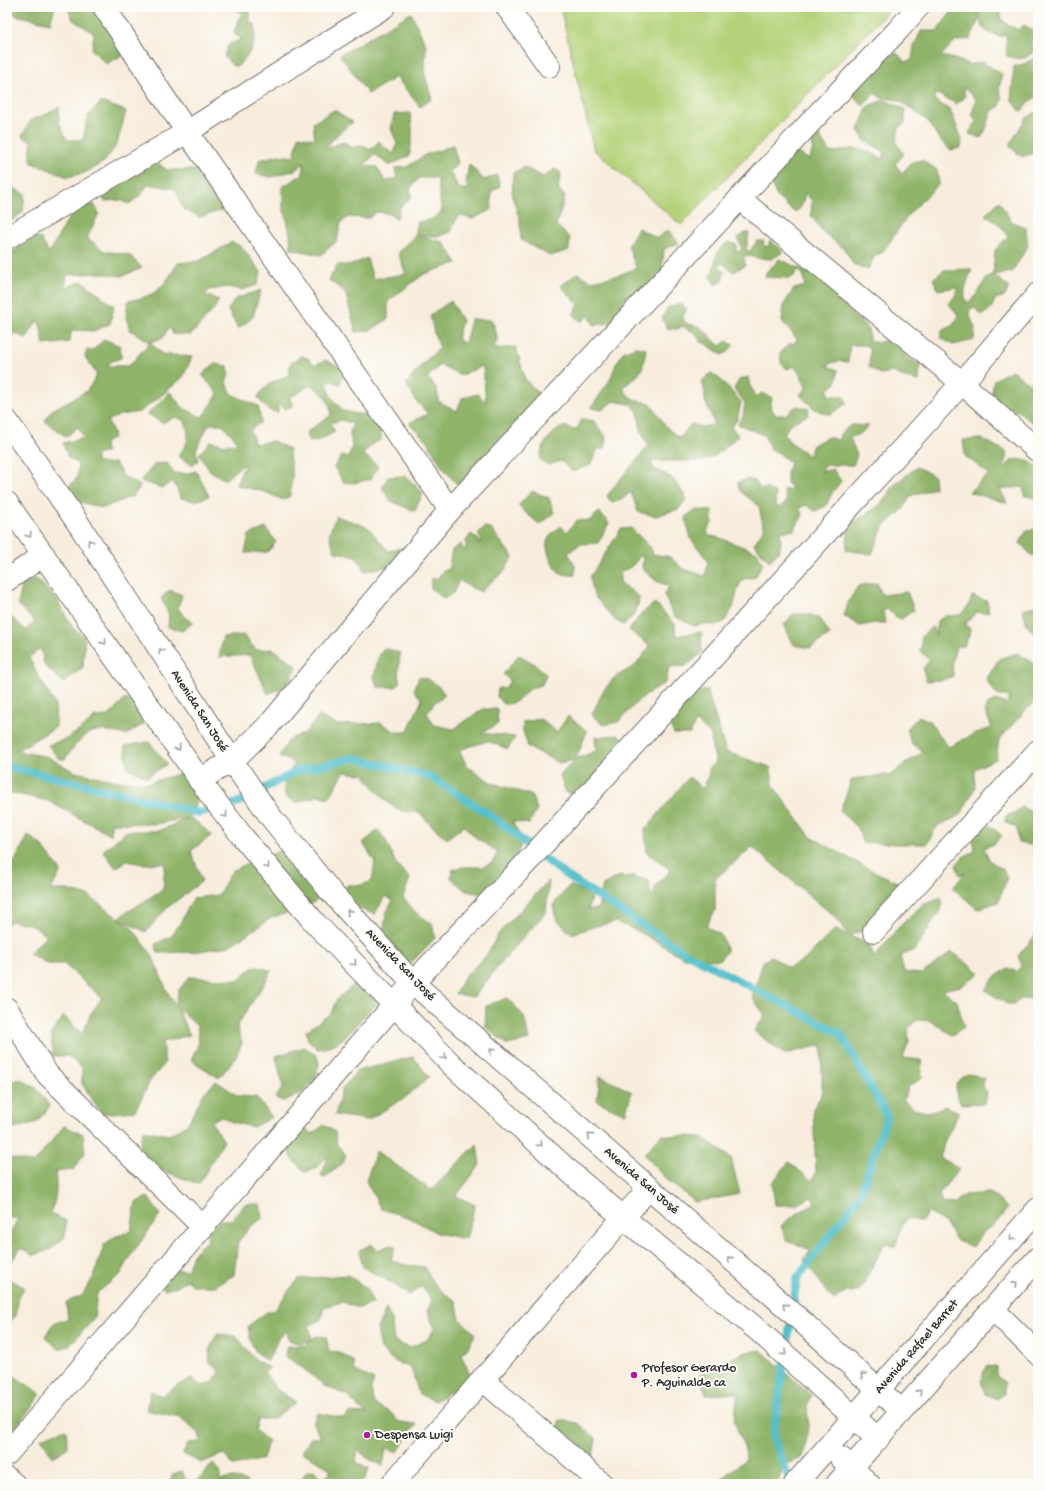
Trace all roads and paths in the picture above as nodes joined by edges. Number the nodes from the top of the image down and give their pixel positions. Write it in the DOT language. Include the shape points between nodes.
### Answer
graph roads {
  1 [pos="104,7"];
  2 [pos="384,7"];
  3 [pos="507,7"];
  4 [pos="918,7"];
  5 [pos="549,66"];
  6 [pos="187,132"];
  7 [pos="740,199"];
  8 [pos="7,238"];
  9 [pos="1038,294"];
  10 [pos="962,383"];
  11 [pos="7,422"];
  12 [pos="1038,451"];
  13 [pos="7,503"];
  14 [pos="450,510"];
  15 [pos="44,555"];
  16 [pos="7,580"];
  17 [pos="1038,751"];
  18 [pos="238,769"];
  19 [pos="204,787"];
  20 [pos="874,931"];
  21 [pos="413,982"];
  22 [pos="394,1005"];
  23 [pos="7,1009"];
  24 [pos="649,1188"];
  25 [pos="1038,1209"];
  26 [pos="624,1216"];
  27 [pos="203,1227"];
  28 [pos="1038,1258"];
  29 [pos="993,1309"];
  30 [pos="1038,1354"];
  31 [pos="482,1379"];
  32 [pos="879,1389"];
  33 [pos="902,1411"];
  34 [pos="854,1418"];
  35 [pos="878,1438"];
  36 [pos="829,1446"];
  37 [pos="7,1454"];
  38 [pos="844,1476"];
  39 [pos="7,1478"];
  40 [pos="800,1478"];
  41 [pos="14,1484"];
  42 [pos="392,1484"];
  43 [pos="602,1484"];
  44 [pos="869,1484"];
  1 -- 6 [label="street"];
  2 -- 6 [label="street"];
  3 -- 5 [label="street"];
  4 -- 7 [label="street"];
  6 -- 8 [label="street"];
  6 -- 14 [label="street"];
  7 -- 10 [label="street"];
  7 -- 14 [label="street"];
  9 -- 10 [label="street"];
  10 -- 12 [label="street"];
  10 -- 21 [label="street" via="529,860"];
  18 -- 11 [label="street, Avenida San José, one-way" via="80,526"];
  13 -- 15 [label="street, one-way"];
  14 -- 18 [label="street" via="269,725"];
  15 -- 16 [label="street"];
  15 -- 19 [label="street, one-way"];
  17 -- 20 [label="street"];
  18 -- 19 [label="street"];
  21 -- 18 [label="street, Avenida San José, one-way" via="331,892 270,816"];
  19 -- 22 [label="street, one-way" via="315,923"];
  21 -- 22 [label="street"];
  24 -- 21 [label="street, Avenida San José, one-way"];
  22 -- 26 [label="street, one-way" via="451,1064"];
  22 -- 27 [label="street"];
  23 -- 27 [label="street" via="47,1074"];
  24 -- 26 [label="street"];
  32 -- 24 [label="street, Avenida San José, one-way"];
  25 -- 32 [label="street, Avenida Rafael Barret, one-way"];
  26 -- 31 [label="street"];
  26 -- 34 [label="street, one-way" via="807,1373"];
  27 -- 37 [label="street"];
  29 -- 28 [label="street, one-way"];
  29 -- 30 [label="street"];
  33 -- 29 [label="street, one-way"];
  31 -- 42 [label="street"];
  31 -- 43 [label="street"];
  32 -- 33 [label="street, Avenida San José"];
  32 -- 34 [label="street, Avenida Rafael Barret"];
  33 -- 35 [label="street"];
  34 -- 35 [label="street"];
  34 -- 36 [label="street, Avenida Rafael Barret"];
  35 -- 38 [label="street"];
  36 -- 38 [label="street"];
  36 -- 40 [label="street, Avenida Rafael Barret"];
  38 -- 44 [label="street"];
  39 -- 41 [label="street"];
}
